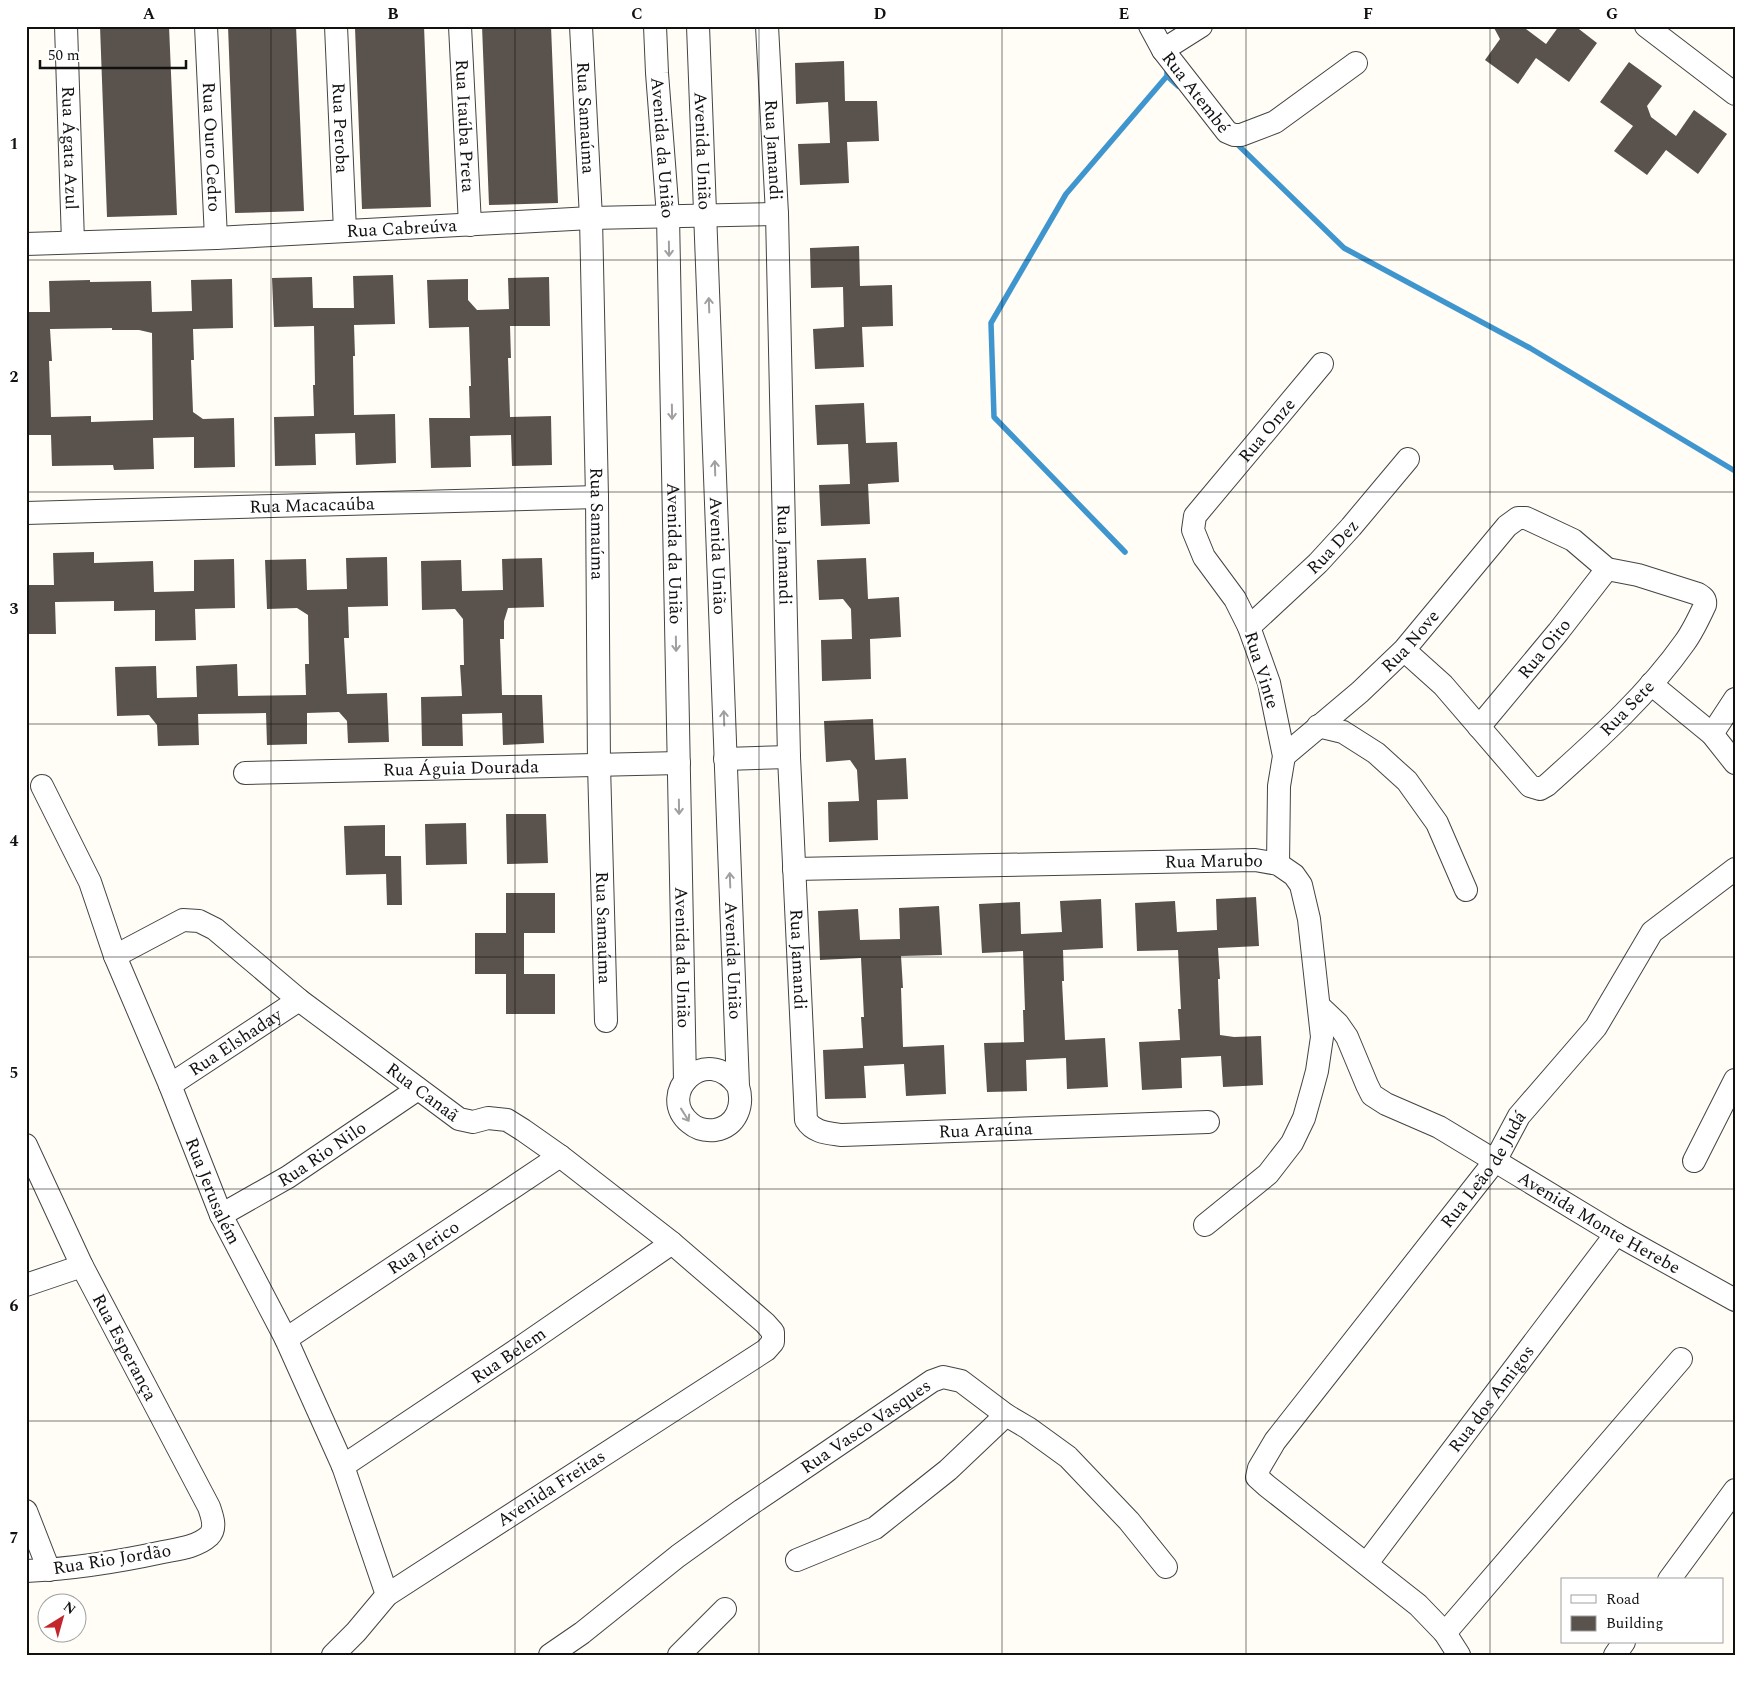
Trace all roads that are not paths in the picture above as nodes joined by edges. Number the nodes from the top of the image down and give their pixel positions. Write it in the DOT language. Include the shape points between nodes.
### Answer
graph roads {
  1 [pos="66,26"];
  2 [pos="206,26"];
  3 [pos="336,26"];
  4 [pos="460,26"];
  5 [pos="582,26"];
  6 [pos="655,26"];
  7 [pos="698,26"];
  8 [pos="767,26"];
  9 [pos="1150,26"];
  10 [pos="1201,26"];
  11 [pos="1646,26"];
  12 [pos="1163,50"];
  13 [pos="1356,64"];
  14 [pos="1735,94"];
  15 [pos="777,214"];
  16 [pos="668,216"];
  17 [pos="706,216"];
  18 [pos="591,218"];
  19 [pos="470,225"];
  20 [pos="345,231"];
  21 [pos="216,238"];
  22 [pos="72,242"];
  23 [pos="26,244"];
  24 [pos="1322,364"];
  25 [pos="1408,459"];
  26 [pos="1212,496"];
  27 [pos="597,497"];
  28 [pos="26,513"];
  29 [pos="1607,569"];
  30 [pos="1249,627"];
  31 [pos="1404,650"];
  32 [pos="1651,684"];
  33 [pos="1735,699"];
  34 [pos="1318,726"];
  35 [pos="1479,726"];
  36 [pos="1712,734"];
  37 [pos="1284,756"];
  38 [pos="789,757"];
  39 [pos="726,760"];
  40 [pos="678,763"];
  41 [pos="1735,763"];
  42 [pos="599,765"];
  43 [pos="245,773"];
  44 [pos="42,786"];
  45 [pos="1278,864"];
  46 [pos="794,869"];
  47 [pos="1735,869"];
  48 [pos="1466,890"];
  49 [pos="114,956"];
  50 [pos="299,1000"];
  51 [pos="1319,1006"];
  52 [pos="606,1022"];
  53 [pos="1735,1080"];
  54 [pos="685,1081"];
  55 [pos="806,1082"];
  56 [pos="170,1086"];
  57 [pos="738,1086"];
  58 [pos="418,1089"];
  59 [pos="1208,1122"];
  60 [pos="26,1145"];
  61 [pos="560,1156"];
  62 [pos="1495,1161"];
  63 [pos="1694,1161"];
  64 [pos="221,1215"];
  65 [pos="1205,1225"];
  66 [pos="1616,1234"];
  67 [pos="672,1244"];
  68 [pos="82,1266"];
  69 [pos="26,1285"];
  70 [pos="1735,1300"];
  71 [pos="773,1332"];
  72 [pos="286,1339"];
  73 [pos="1681,1359"];
  74 [pos="1006,1415"];
  75 [pos="343,1466"];
  76 [pos="1735,1490"];
  77 [pos="26,1511"];
  78 [pos="197,1544"];
  79 [pos="797,1560"];
  80 [pos="1367,1563"];
  81 [pos="1166,1567"];
  82 [pos="49,1570"];
  83 [pos="26,1571"];
  84 [pos="1670,1578"];
  85 [pos="387,1595"];
  86 [pos="725,1609"];
  87 [pos="1445,1633"];
  88 [pos="1623,1644"];
  89 [pos="334,1655"];
  90 [pos="550,1655"];
  91 [pos="679,1655"];
  92 [pos="1459,1655"];
  93 [pos="1615,1655"];
  1 -- 22 [label="street, Rua Ágata Azul"];
  2 -- 21 [label="street, Rua Ouro Cedro"];
  3 -- 20 [label="street, Rua Peroba"];
  4 -- 19 [label="street, Rua Itaúba Preta"];
  5 -- 18 [label="street, Rua Samaúma"];
  6 -- 16 [label="street, Avenida da União"];
  7 -- 17 [label="street, Avenida União"];
  8 -- 15 [label="street, Rua Jamandi"];
  9 -- 12 [label="street, Rua Atembé"];
  10 -- 12 [label="street"];
  11 -- 14 [label="street"];
  12 -- 13 [label="street, Rua Atembé" via="1227,132 1234,135 1275,122"];
  15 -- 17 [label="street, Rua Cabreúva"];
  15 -- 38 [label="street, Rua Jamandi"];
  16 -- 17 [label="street, Rua Cabreúva"];
  16 -- 18 [label="street, Rua Cabreúva"];
  16 -- 40 [label="street, Avenida da União, one-way"];
  39 -- 17 [label="street, Avenida União, one-way"];
  18 -- 19 [label="street, Rua Cabreúva"];
  18 -- 27 [label="street, Rua Samaúma"];
  19 -- 20 [label="street, Rua Cabreúva"];
  20 -- 21 [label="street, Rua Cabreúva"];
  21 -- 22 [label="street, Rua Cabreúva"];
  22 -- 23 [label="street, Rua Cabreúva"];
  24 -- 26 [label="street, Rua Onze"];
  25 -- 30 [label="street, Rua Dez" via="1318,563"];
  26 -- 30 [label="street, Rua Vinte" via="1195,516 1193,530 1204,557 1235,599"];
  27 -- 28 [label="street, Rua Macacaúba"];
  27 -- 42 [label="street, Rua Samaúma"];
  29 -- 31 [label="street, Rua Nove" via="1573,540 1526,518 1518,518 1507,526"];
  29 -- 32 [label="street, Rua Sete" via="1698,594 1706,601 1685,642"];
  29 -- 35 [label="street, Rua Oito"];
  30 -- 37 [label="street, Rua Vinte" via="1269,683"];
  31 -- 34 [label="street, Rua Nove"];
  31 -- 35 [label="street" via="1443,685"];
  32 -- 35 [label="street, Rua Sete" via="1619,719 1540,789 1530,786"];
  32 -- 36 [label="street"];
  33 -- 36 [label="street"];
  34 -- 37 [label="street, Rua Nove"];
  34 -- 48 [label="street" via="1343,732 1376,752 1407,781 1437,822"];
  36 -- 41 [label="street"];
  37 -- 45 [label="street, Rua Vinte"];
  38 -- 39 [label="street"];
  38 -- 46 [label="street, Rua Jamandi"];
  57 -- 39 [label="street, Avenida União, one-way"];
  40 -- 42 [label="street, Rua Águia Dourada"];
  40 -- 54 [label="street, Avenida da União, one-way"];
  42 -- 43 [label="street, Rua Águia Dourada"];
  42 -- 52 [label="street, Rua Samaúma"];
  44 -- 49 [label="street, Rua Jerusalém" via="90,882"];
  45 -- 46 [label="street, Rua Marubo" via="1255,860"];
  45 -- 51 [label="street, Rua Marubo" via="1294,875 1301,885 1309,919"];
  46 -- 55 [label="street, Rua Jamandi"];
  47 -- 62 [label="street, Rua Leão de Judá" via="1652,932 1596,1027 1519,1116"];
  49 -- 50 [label="street, Rua Canaã" via="183,920 199,921 215,929"];
  49 -- 56 [label="street, Rua Jerusalém"];
  50 -- 56 [label="street, Rua Elshaday"];
  50 -- 58 [label="street, Rua Canaã"];
  51 -- 62 [label="street, Avenida Monte Herebe" via="1347,1037 1372,1095 1439,1127"];
  51 -- 65 [label="street, Rua Marubo" via="1322,1037 1317,1071 1304,1118 1292,1143 1268,1174"];
  53 -- 63 [label="street"];
  54 -- 57 [label="street" via="702,1069 713,1068 732,1077"];
  54 -- 57 [label="street, Avenida da União, one-way" via="680,1090 680,1110 692,1125 711,1131 729,1125 736,1117 741,1096"];
  55 -- 59 [label="street, Rua Araúna" via="808,1124 819,1131 842,1135"];
  56 -- 64 [label="street, Rua Jerusalém"];
  58 -- 61 [label="street, Rua Canaã" via="459,1119 474,1122 488,1118 507,1120"];
  58 -- 64 [label="street, Rua Rio Nilo" via="288,1177"];
  60 -- 68 [label="street, Rua Esperança"];
  61 -- 67 [label="street, Rua Canaã"];
  61 -- 72 [label="street, Rua Jerico"];
  62 -- 66 [label="street, Avenida Monte Herebe"];
  62 -- 80 [label="street, Rua Leão de Judá" via="1275,1441 1259,1468 1257,1477"];
  64 -- 72 [label="street, Rua Jerusalém"];
  66 -- 70 [label="street, Avenida Monte Herebe"];
  66 -- 80 [label="street, Rua dos Amigos"];
  67 -- 71 [label="street, Rua Canaã"];
  67 -- 75 [label="street, Rua Belem"];
  68 -- 69 [label="street"];
  68 -- 78 [label="street, Rua Esperança" via="209,1507 214,1524 210,1535"];
  71 -- 85 [label="street, Avenida Freitas" via="773,1342 766,1350"];
  72 -- 75 [label="street, Rua Jerusalém"];
  73 -- 87 [label="street"];
  74 -- 79 [label="street" via="948,1470 875,1528"];
  74 -- 81 [label="street, Rua Vasco Vasques" via="1068,1456 1128,1520"];
  74 -- 90 [label="street, Rua Vasco Vasques" via="961,1381 943,1377 932,1380 678,1556"];
  75 -- 85 [label="street, Rua Jerusalém"];
  76 -- 84 [label="street"];
  77 -- 82 [label="street"];
  78 -- 82 [label="street, Rua Rio Jordão" via="118,1562"];
  80 -- 87 [label="street" via="1418,1604"];
  82 -- 83 [label="street, Rua Rio Jordão"];
  85 -- 89 [label="street, Avenida Freitas"];
  86 -- 91 [label="street"];
  87 -- 92 [label="street"];
  88 -- 93 [label="street"];
}
